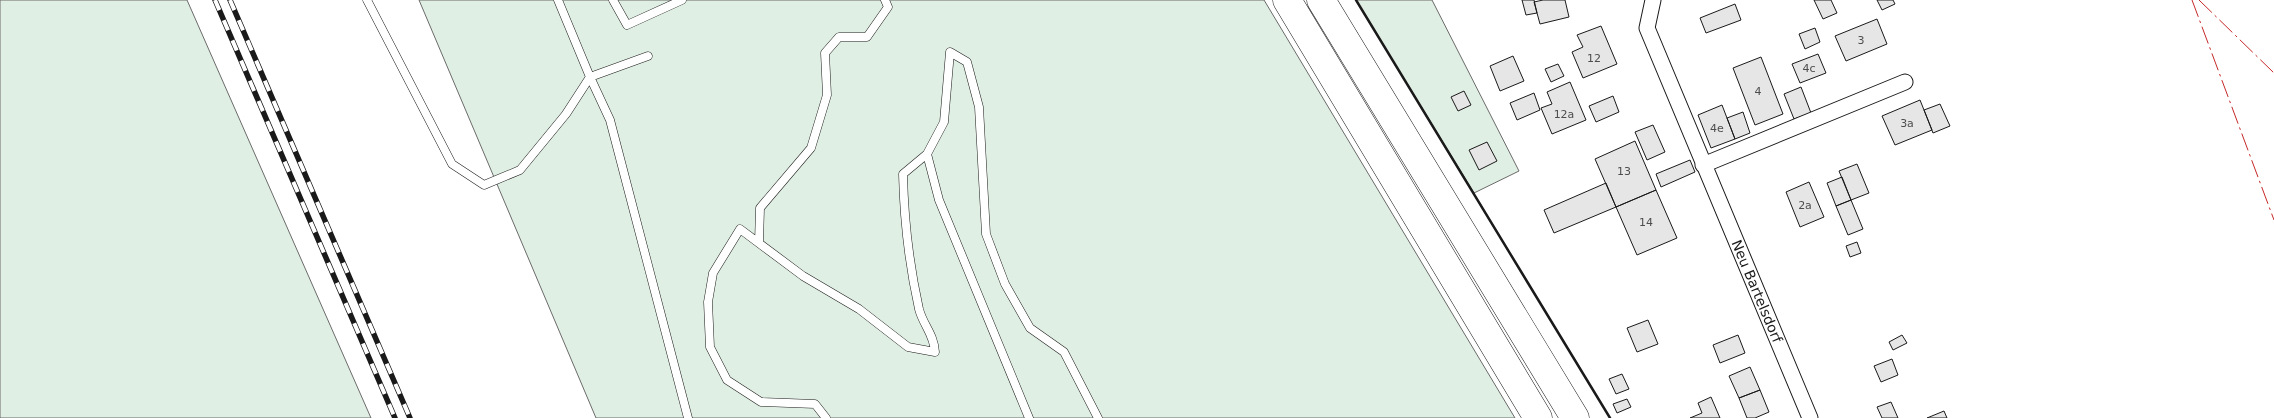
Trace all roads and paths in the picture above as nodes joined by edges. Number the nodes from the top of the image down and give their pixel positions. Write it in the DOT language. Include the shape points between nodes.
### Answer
graph roads {
  1 [pos="367,0"];
  2 [pos="558,0"];
  3 [pos="613,0"];
  4 [pos="682,0"];
  5 [pos="885,0"];
  6 [pos="1286,0"];
  7 [pos="1321,0"];
  8 [pos="1652,0"];
  9 [pos="648,56"];
  10 [pos="590,77"];
  11 [pos="1905,82"];
  12 [pos="927,154"];
  13 [pos="1703,165"];
  14 [pos="759,242"];
  15 [pos="1521,388"];
  16 [pos="1575,416"];
  17 [pos="688,418"];
  18 [pos="826,418"];
  19 [pos="1029,418"];
  20 [pos="1098,418"];
  21 [pos="1526,418"];
  22 [pos="1538,418"];
  23 [pos="1810,418"];
  1 -- 10 [label="lane" via="452,164 484,185 520,170 566,114"];
  2 -- 10 [label="lane"];
  3 -- 4 [label="lane" via="627,25"];
  5 -- 14 [label="lane" via="888,7 867,37 839,37 825,53 827,95 810,148 760,208"];
  6 -- 15 [label="highway"];
  7 -- 16 [label="highway"];
  8 -- 13 [label="street, Neu Bartelsdorf" via="1647,28"];
  9 -- 10 [label="lane"];
  10 -- 17 [label="lane" via="610,120"];
  11 -- 13 [label="street"];
  12 -- 14 [label="lane" via="903,174 904,218 920,312 934,340 934,352 908,346"];
  12 -- 19 [label="lane" via="938,200"];
  12 -- 20 [label="lane" via="944,122 950,52 968,62 979,107 986,234 1005,284 1030,328 1064,352"];
  13 -- 23 [label="street, Neu Bartelsdorf"];
  14 -- 18 [label="lane" via="740,229 713,273 708,302 710,347 727,380 761,402 815,404"];
  15 -- 21 [label="highway"];
  15 -- 22 [label="highway"];
}
